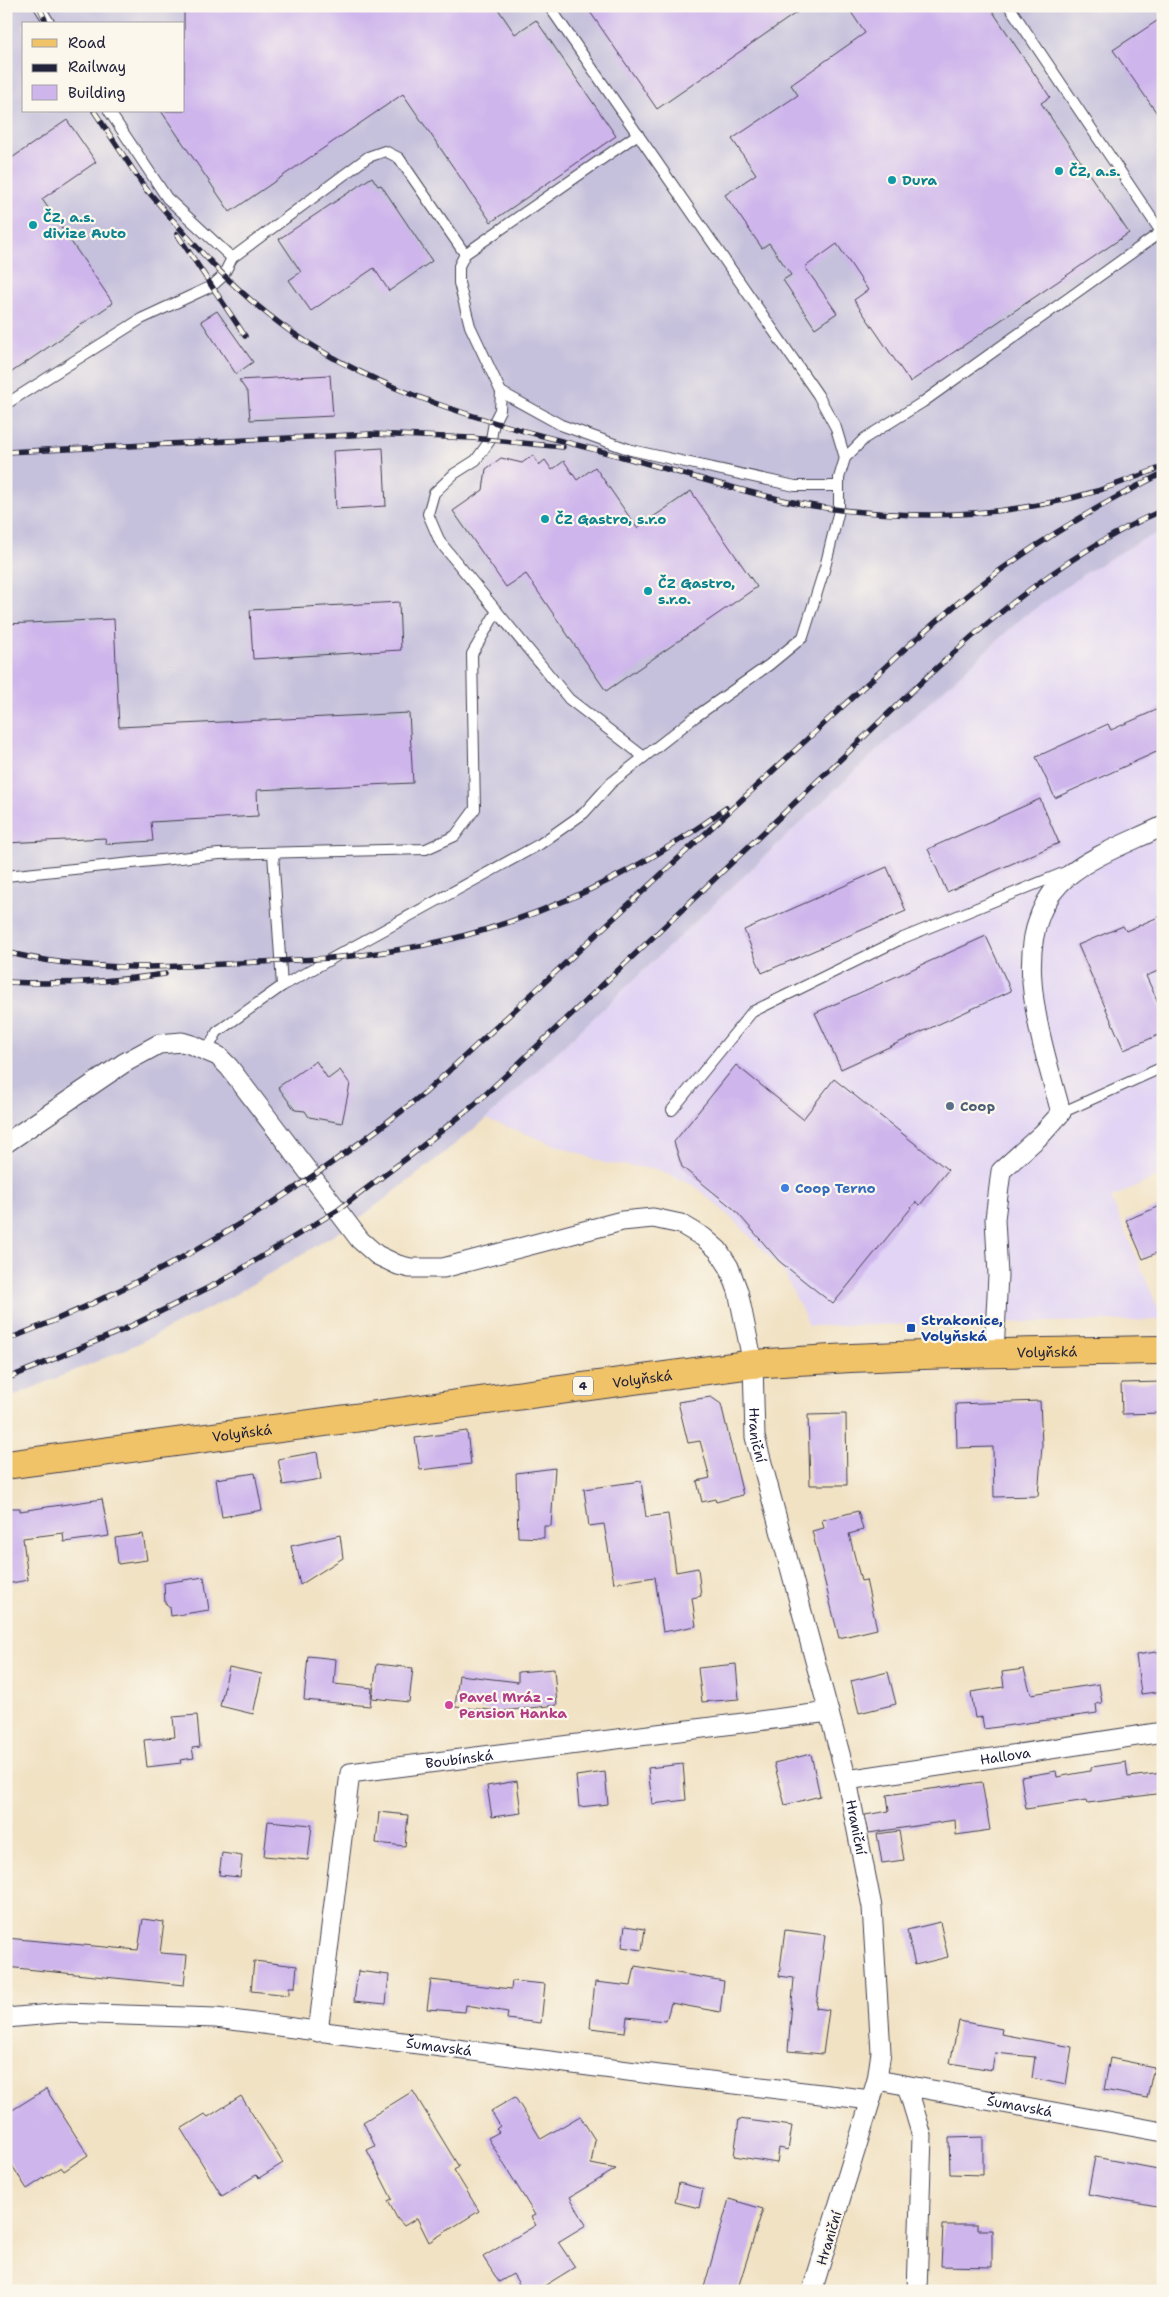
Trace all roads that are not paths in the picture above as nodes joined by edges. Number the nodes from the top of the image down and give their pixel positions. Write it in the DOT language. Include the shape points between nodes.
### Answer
graph roads {
  1 [pos="39,6"];
  2 [pos="549,6"];
  3 [pos="1009,6"];
  4 [pos="49,22"];
  5 [pos="110,112"];
  6 [pos="638,134"];
  7 [pos="1162,234"];
  8 [pos="465,254"];
  9 [pos="232,258"];
  10 [pos="501,392"];
  11 [pos="6,404"];
  12 [pos="845,458"];
  13 [pos="839,486"];
  14 [pos="497,611"];
  15 [pos="644,757"];
  16 [pos="1163,826"];
  17 [pos="273,853"];
  18 [pos="1092,861"];
  19 [pos="6,876"];
  20 [pos="282,986"];
  21 [pos="207,1051"];
  22 [pos="1163,1067"];
  23 [pos="672,1110"];
  24 [pos="1060,1113"];
  25 [pos="6,1143"];
  26 [pos="1163,1350"];
  27 [pos="994,1353"];
  28 [pos="753,1364"];
  29 [pos="6,1465"];
  30 [pos="829,1712"];
  31 [pos="1163,1732"];
  32 [pos="847,1780"];
  33 [pos="6,2018"];
  34 [pos="318,2032"];
  35 [pos="877,2080"];
  36 [pos="907,2086"];
  37 [pos="871,2100"];
  38 [pos="1163,2132"];
  39 [pos="812,2291"];
  40 [pos="917,2291"];
  1 -- 4 [label="lane"];
  2 -- 6 [label="lane"];
  3 -- 7 [label="lane"];
  5 -- 9 [label="lane" via="167,198"];
  6 -- 8 [label="lane"];
  6 -- 12 [label="lane" via="818,395 836,428"];
  7 -- 12 [label="lane" via="923,402 865,438"];
  8 -- 9 [label="lane" via="398,158 385,151 368,157"];
  8 -- 10 [label="lane" via="459,266 468,317"];
  9 -- 11 [label="lane" via="223,276 212,286 141,319"];
  10 -- 13 [label="lane" via="560,425 631,450 794,486"];
  10 -- 14 [label="lane" via="500,410 491,439 476,460 454,474 434,493 428,514 440,542"];
  12 -- 13 [label="lane"];
  13 -- 15 [label="lane" via="839,510 804,636"];
  14 -- 15 [label="lane" via="569,699"];
  14 -- 17 [label="lane" via="472,654 475,809 455,836 426,849"];
  15 -- 20 [label="lane" via="612,783 584,813 540,844"];
  16 -- 18 [label="street"];
  17 -- 19 [label="lane" via="219,854"];
  17 -- 20 [label="lane"];
  18 -- 23 [label="lane" via="903,938 752,1012"];
  18 -- 24 [label="street" via="1054,889 1032,942 1033,991"];
  20 -- 21 [label="lane" via="217,1032"];
  21 -- 25 [label="street, Hraniční" via="182,1042 159,1044 124,1063"];
  21 -- 28 [label="street, Hraniční" via="218,1056 228,1067 360,1240 377,1255 410,1268 443,1268 622,1221 653,1218 681,1224 718,1250 730,1267"];
  22 -- 24 [label="lane"];
  24 -- 27 [label="street" via="1001,1171 995,1219 998,1275"];
  26 -- 27 [label="main road, Volyňská / 4"];
  27 -- 28 [label="main road, Volyňská / 4"];
  28 -- 29 [label="main road, Volyňská / 4"];
  28 -- 30 [label="street, Hraniční" via="755,1437"];
  30 -- 32 [label="street, Hraniční"];
  30 -- 34 [label="street, Boubínská" via="350,1773"];
  31 -- 32 [label="street, Hallova"];
  32 -- 35 [label="street, Hraniční" via="872,1907 881,2052"];
  33 -- 34 [label="street, Šumavská" via="63,2013 216,2018"];
  34 -- 37 [label="street, Šumavská"];
  35 -- 36 [label="street, Šumavská"];
  35 -- 37 [label="street, Hraniční"];
  36 -- 38 [label="street, Šumavská"];
  36 -- 40 [label="street" via="922,2136"];
  37 -- 39 [label="street, Hraniční"];
}
